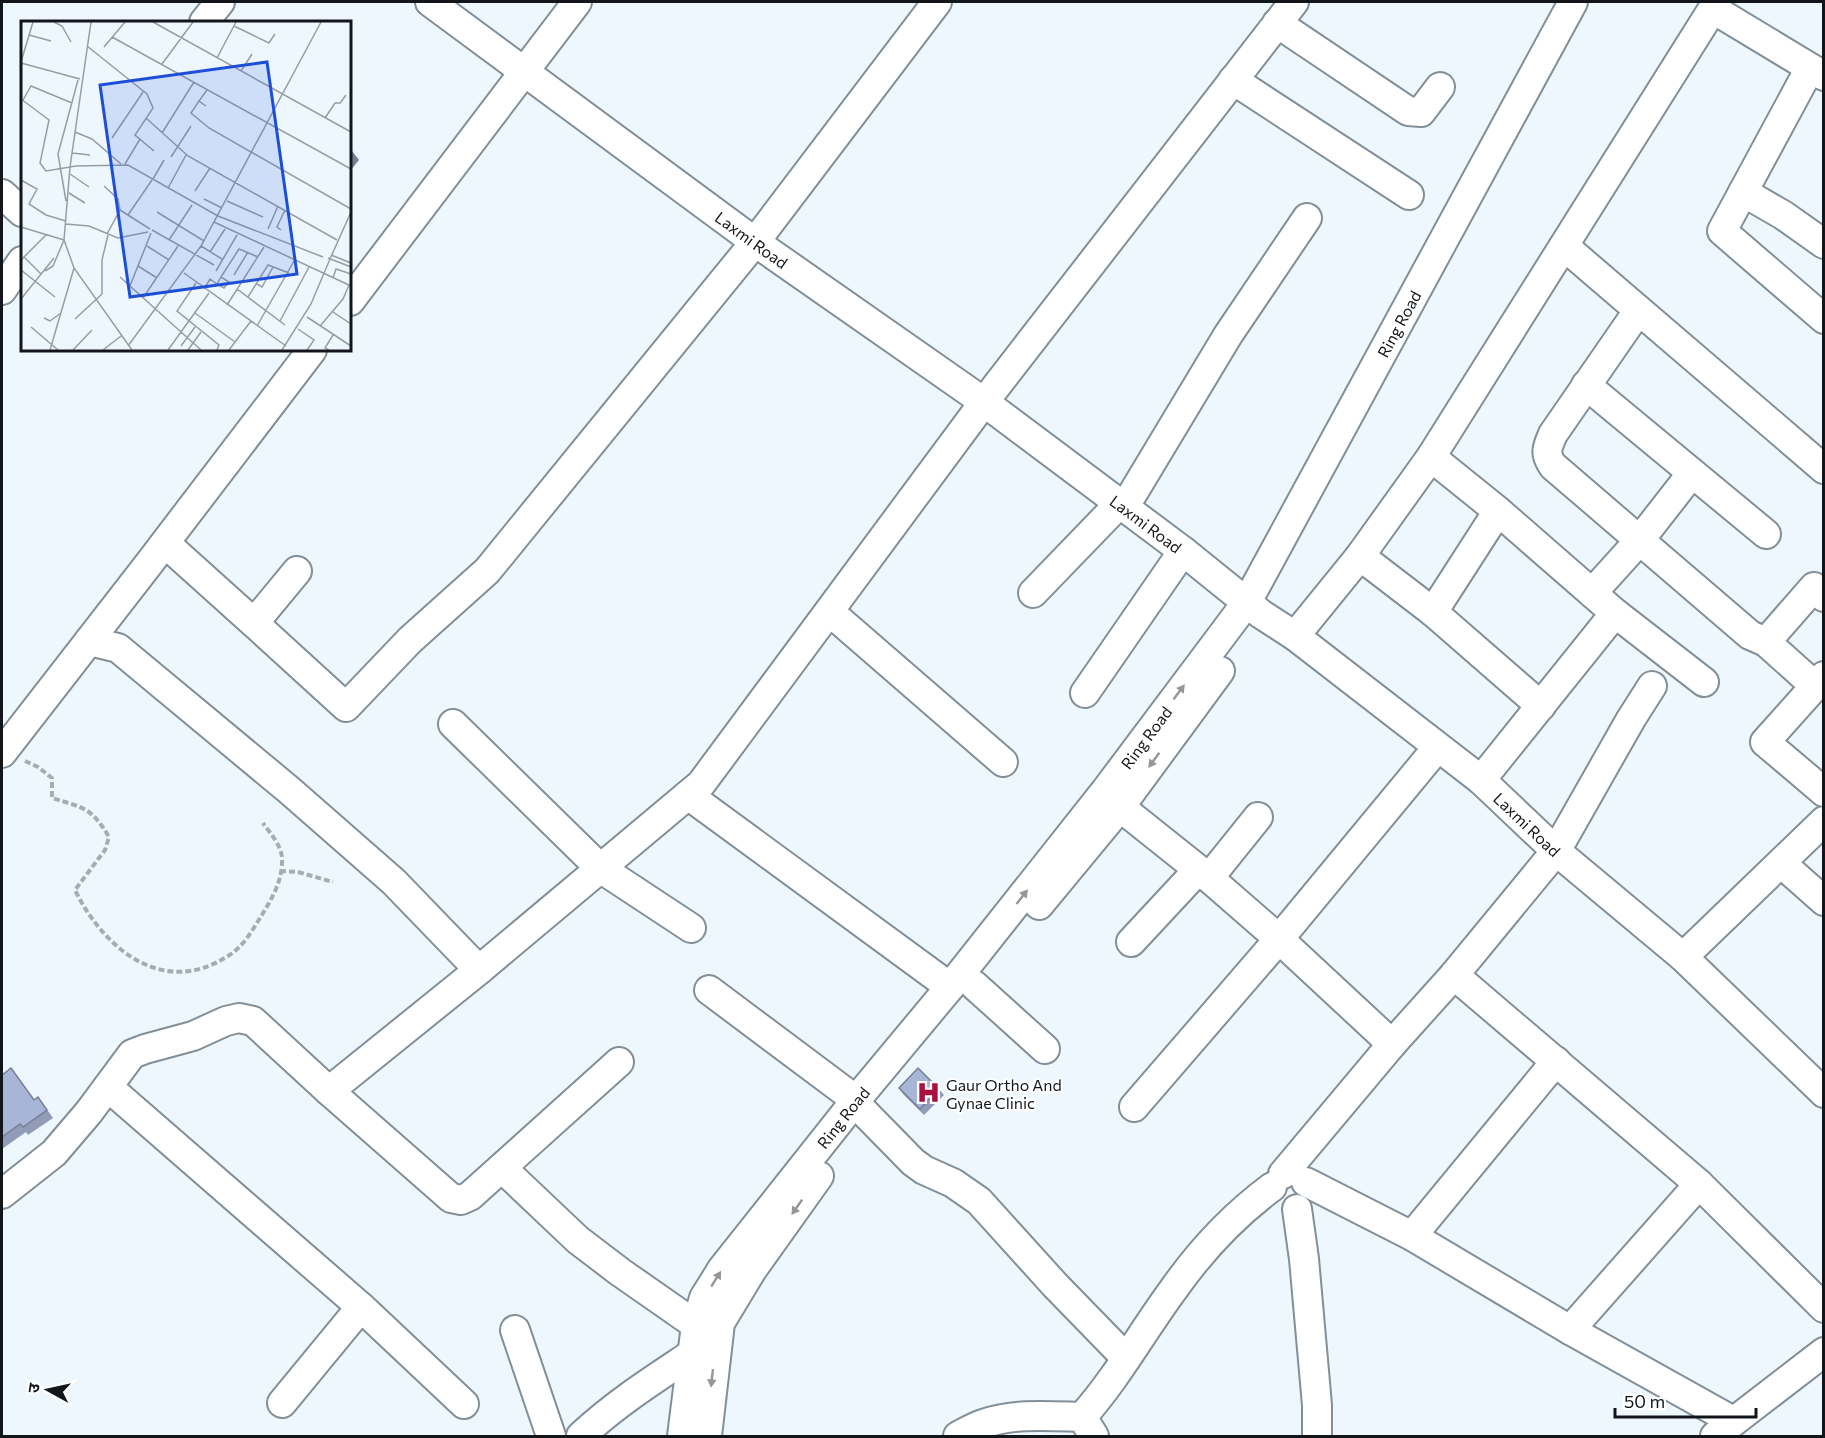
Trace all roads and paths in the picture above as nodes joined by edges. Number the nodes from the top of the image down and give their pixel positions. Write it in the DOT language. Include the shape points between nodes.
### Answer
graph roads {
  1 [pos="220,2"];
  2 [pos="430,2"];
  3 [pos="577,2"];
  4 [pos="937,2"];
  5 [pos="1573,2"];
  6 [pos="1593,2"];
  7 [pos="1715,5"];
  8 [pos="1285,12"];
  9 [pos="205,21"];
  10 [pos="524,72"];
  11 [pos="1817,72"];
  12 [pos="1233,80"];
  13 [pos="1440,87"];
  14 [pos="1743,192"];
  15 [pos="2,194"];
  16 [pos="1409,195"];
  17 [pos="21,211"];
  18 [pos="1307,218"];
  19 [pos="755,242"];
  20 [pos="1824,244"];
  21 [pos="1564,246"];
  22 [pos="21,262"];
  23 [pos="2,290"];
  24 [pos="351,300"];
  25 [pos="1638,311"];
  26 [pos="1824,319"];
  27 [pos="311,351"];
  28 [pos="1586,385"];
  29 [pos="984,402"];
  30 [pos="1431,457"];
  31 [pos="1824,469"];
  32 [pos="1692,473"];
  33 [pos="1122,506"];
  34 [pos="1498,511"];
  35 [pos="1766,534"];
  36 [pos="1639,541"];
  37 [pos="165,543"];
  38 [pos="1183,551"];
  39 [pos="1360,556"];
  40 [pos="297,571"];
  41 [pos="1033,593"];
  42 [pos="1592,593"];
  43 [pos="1824,597"];
  44 [pos="1254,608"];
  45 [pos="830,612"];
  46 [pos="1432,612"];
  47 [pos="1615,613"];
  48 [pos="255,623"];
  49 [pos="1295,636"];
  50 [pos="89,641"];
  51 [pos="1766,642"];
  52 [pos="1819,681"];
  53 [pos="1704,682"];
  54 [pos="1652,686"];
  55 [pos="1085,693"];
  56 [pos="1541,706"];
  57 [pos="453,724"];
  58 [pos="1437,748"];
  59 [pos="2,752"];
  60 [pos="1003,762"];
  61 [pos="1481,780"];
  62 [pos="1824,792"];
  63 [pos="688,795"];
  64 [pos="1120,807"];
  65 [pos="1258,817"];
  66 [pos="1824,821"];
  67 [pos="263,823"];
  68 [pos="1556,851"];
  69 [pos="1781,863"];
  70 [pos="600,868"];
  71 [pos="280,872"];
  72 [pos="1203,874"];
  73 [pos="333,882"];
  74 [pos="1824,901"];
  75 [pos="691,928"];
  76 [pos="1279,939"];
  77 [pos="1131,942"];
  78 [pos="1683,957"];
  79 [pos="479,970"];
  80 [pos="1454,975"];
  81 [pos="962,986"];
  82 [pos="709,990"];
  83 [pos="1392,1044"];
  84 [pos="1045,1049"];
  85 [pos="1556,1061"];
  86 [pos="619,1062"];
  87 [pos="108,1087"];
  88 [pos="328,1091"];
  89 [pos="1824,1093"];
  90 [pos="860,1106"];
  91 [pos="1134,1107"];
  92 [pos="502,1168"];
  93 [pos="1287,1181"];
  94 [pos="1699,1184"];
  95 [pos="2,1194"];
  96 [pos="1412,1236"];
  97 [pos="361,1307"];
  98 [pos="1824,1308"];
  99 [pos="696,1325"];
  100 [pos="515,1330"];
  101 [pos="1570,1330"];
  102 [pos="1824,1352"];
  103 [pos="692,1354"];
  104 [pos="1126,1358"];
  105 [pos="282,1403"];
  106 [pos="464,1404"];
  107 [pos="1088,1427"];
  108 [pos="1724,1429"];
  109 [pos="551,1437"];
  110 [pos="581,1437"];
  111 [pos="682,1437"];
  112 [pos="706,1437"];
  113 [pos="958,1437"];
  114 [pos="1317,1437"];
  1 -- 9 [label="street"];
  2 -- 10 [label="street, Laxmi Road"];
  3 -- 10 [label="street"];
  4 -- 19 [label="street"];
  5 -- 44 [label="street, Ring Road"];
  6 -- 44 [label="street, Ring Road"];
  7 -- 11 [label="street"];
  7 -- 21 [label="street"];
  8 -- 12 [label="street"];
  8 -- 13 [label="street" via="1408,111 1421,112"];
  10 -- 19 [label="street, Laxmi Road"];
  10 -- 24 [label="street"];
  11 -- 14 [label="street"];
  12 -- 16 [label="street"];
  12 -- 29 [label="street"];
  14 -- 20 [label="street"];
  14 -- 26 [label="street" via="1722,231"];
  15 -- 17 [label="street"];
  18 -- 33 [label="street" via="1228,335"];
  19 -- 29 [label="street, Laxmi Road"];
  19 -- 48 [label="street" via="487,571 410,640 346,707"];
  21 -- 25 [label="street"];
  21 -- 30 [label="street"];
  22 -- 23 [label="street"];
  25 -- 28 [label="street"];
  25 -- 31 [label="street"];
  27 -- 37 [label="street"];
  28 -- 32 [label="street"];
  28 -- 36 [label="street" via="1553,434 1547,458"];
  29 -- 33 [label="street, Laxmi Road"];
  29 -- 45 [label="street"];
  30 -- 34 [label="street"];
  30 -- 39 [label="street"];
  32 -- 35 [label="street"];
  32 -- 36 [label="street"];
  33 -- 38 [label="street, Laxmi Road"];
  33 -- 41 [label="street"];
  34 -- 42 [label="street"];
  34 -- 46 [label="street"];
  36 -- 42 [label="street"];
  36 -- 51 [label="street" via="1750,635"];
  37 -- 48 [label="street"];
  37 -- 50 [label="street"];
  38 -- 44 [label="street, Laxmi Road"];
  38 -- 55 [label="street"];
  39 -- 46 [label="street"];
  39 -- 49 [label="street"];
  40 -- 48 [label="street"];
  42 -- 47 [label="street"];
  43 -- 51 [label="street" via="1814,587"];
  44 -- 49 [label="street, Laxmi Road"];
  44 -- 64 [label="street, Ring Road, one-way"];
  81 -- 44 [label="street, Ring Road, one-way" via="1106,790"];
  45 -- 60 [label="street"];
  45 -- 63 [label="street" via="701,784"];
  46 -- 56 [label="street"];
  47 -- 53 [label="street"];
  47 -- 56 [label="street"];
  49 -- 58 [label="street, Laxmi Road"];
  50 -- 59 [label="street"];
  50 -- 79 [label="street" via="118,648 289,790 394,882"];
  51 -- 52 [label="street"];
  52 -- 62 [label="street" via="1765,742"];
  54 -- 68 [label="street"];
  56 -- 61 [label="street"];
  57 -- 70 [label="street"];
  58 -- 61 [label="street, Laxmi Road"];
  58 -- 76 [label="street"];
  59 -- 71 [label="path" via="38,767 52,778 52,798 86,808 101,824 109,837 105,850 75,890 109,940 130,958 155,969 179,972 204,968 230,956 249,935 278,887"];
  61 -- 68 [label="street, Laxmi Road"];
  63 -- 70 [label="street"];
  63 -- 81 [label="street"];
  64 -- 72 [label="street"];
  64 -- 81 [label="street, Ring Road"];
  65 -- 72 [label="street"];
  66 -- 69 [label="street"];
  67 -- 71 [label="path" via="283,858"];
  68 -- 78 [label="street, Laxmi Road"];
  68 -- 80 [label="street"];
  69 -- 74 [label="street"];
  69 -- 78 [label="street"];
  70 -- 75 [label="street"];
  70 -- 79 [label="street"];
  71 -- 73 [label="path" via="298,872"];
  72 -- 76 [label="street"];
  72 -- 77 [label="street"];
  76 -- 83 [label="street"];
  76 -- 91 [label="street"];
  78 -- 89 [label="street, Laxmi Road"];
  79 -- 88 [label="street"];
  80 -- 83 [label="street"];
  80 -- 85 [label="street"];
  81 -- 84 [label="street"];
  81 -- 90 [label="street, Ring Road"];
  82 -- 90 [label="street"];
  83 -- 93 [label="street"];
  85 -- 94 [label="street"];
  85 -- 96 [label="street"];
  86 -- 92 [label="street"];
  87 -- 88 [label="street" via="132,1054 239,1018 253,1022"];
  87 -- 95 [label="street" via="54,1153"];
  87 -- 97 [label="street"];
  88 -- 92 [label="street" via="451,1198 461,1200 470,1196"];
  99 -- 90 [label="street, Ring Road, one-way" via="704,1298 722,1269"];
  90 -- 104 [label="street" via="913,1162 980,1201"];
  90 -- 112 [label="street, Ring Road, one-way" via="720,1323"];
  92 -- 99 [label="street" via="578,1240"];
  93 -- 96 [label="street"];
  93 -- 104 [label="street" via="1254,1200 1217,1234 1173,1288"];
  93 -- 114 [label="street" via="1309,1188 1307,1201 1297,1209"];
  94 -- 98 [label="street"];
  94 -- 101 [label="street"];
  96 -- 101 [label="street"];
  97 -- 105 [label="street"];
  97 -- 106 [label="street"];
  99 -- 103 [label="street, Ring Road"];
  100 -- 109 [label="street"];
  101 -- 108 [label="street"];
  102 -- 108 [label="street"];
  103 -- 110 [label="street" via="632,1393"];
  103 -- 111 [label="street, Ring Road"];
  104 -- 107 [label="street" via="1101,1396"];
  107 -- 113 [label="street" via="1014,1417 982,1424"];
}
